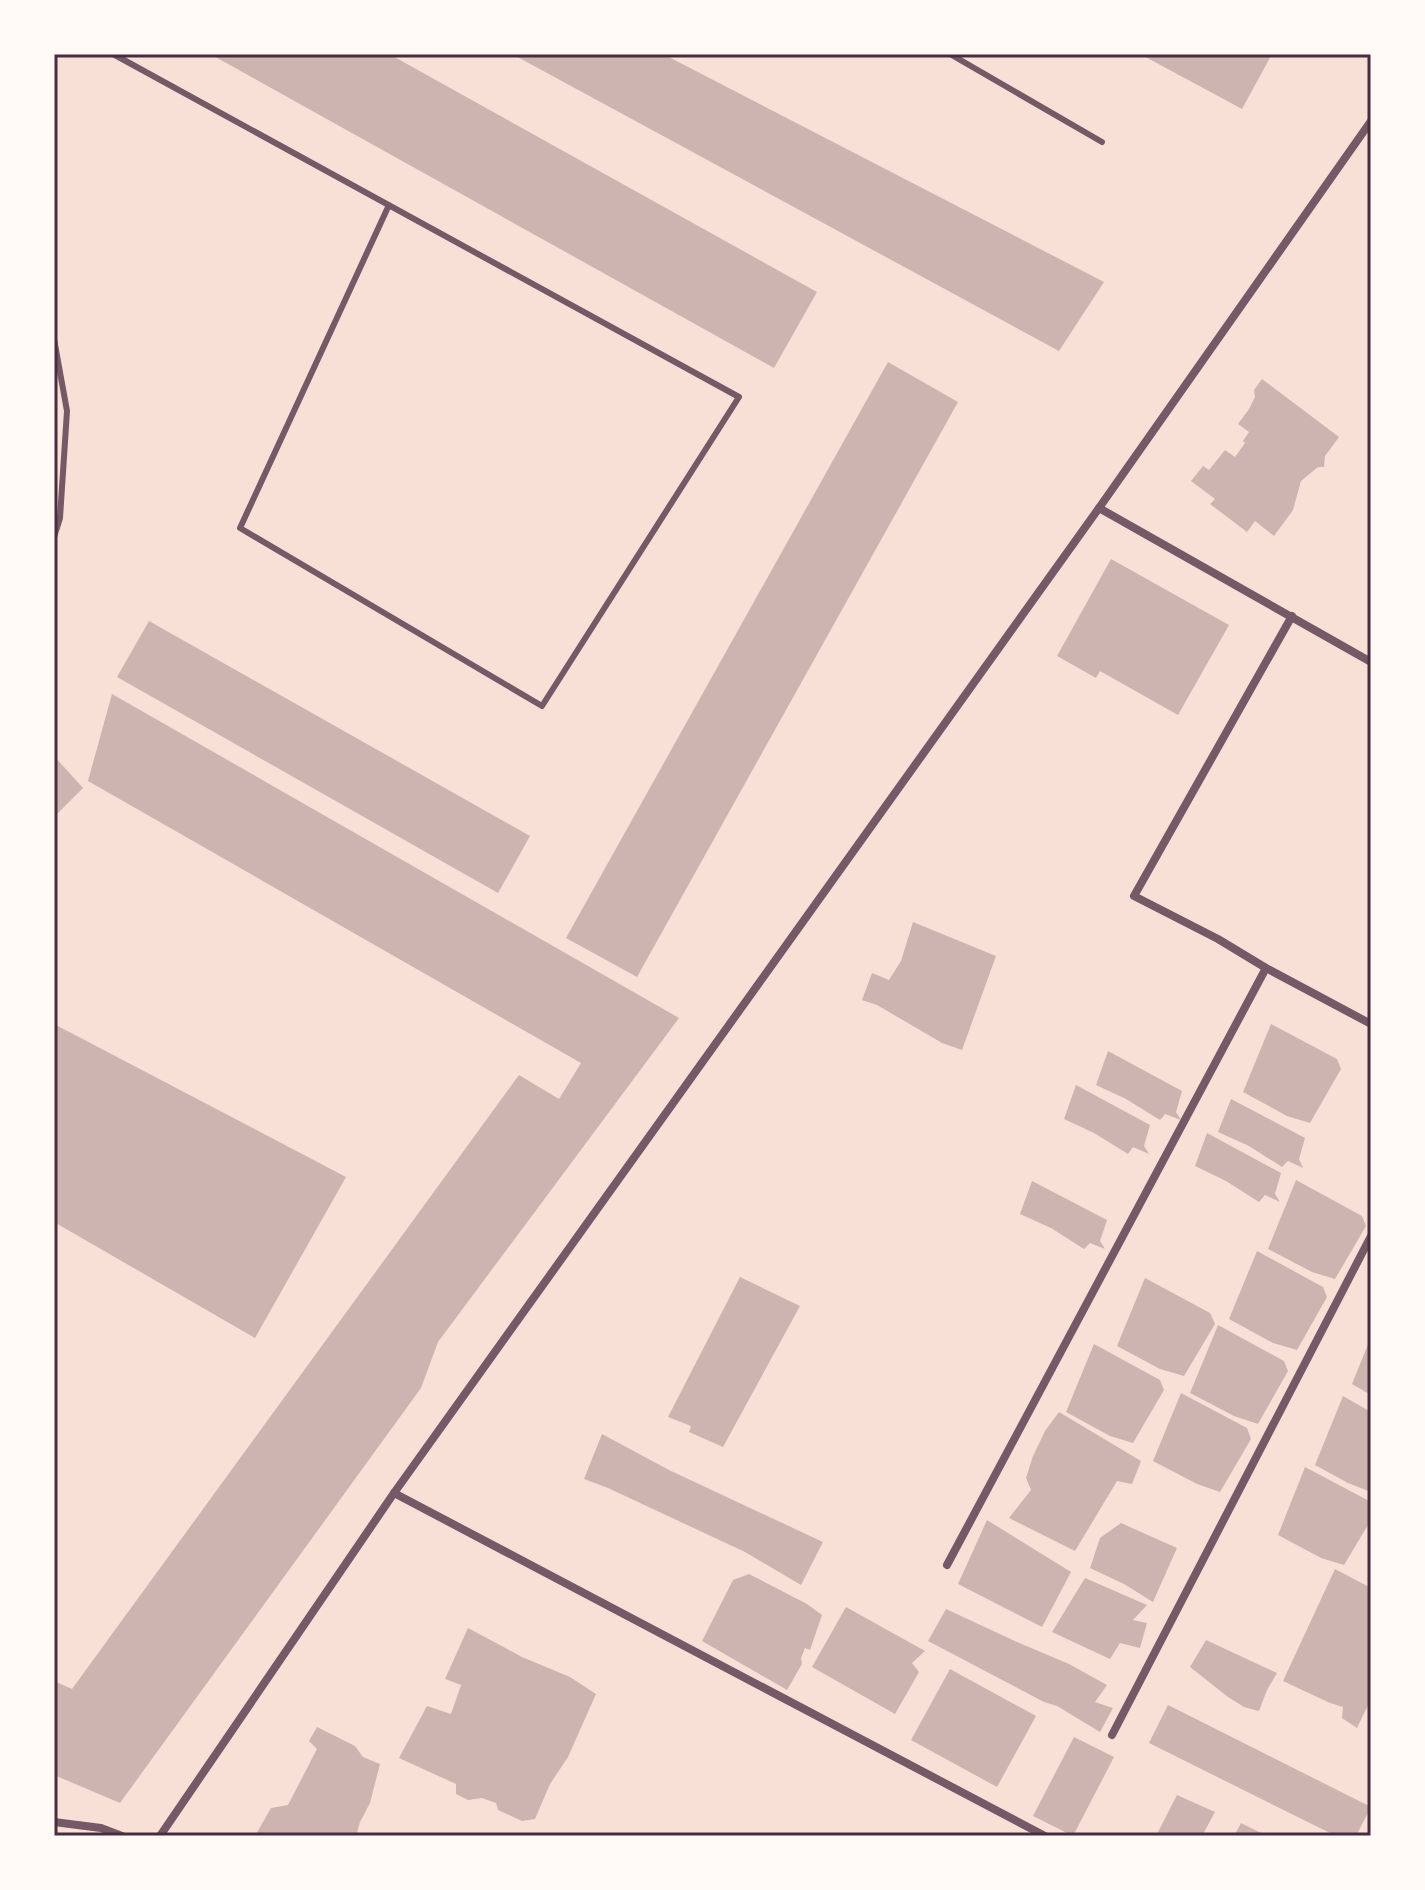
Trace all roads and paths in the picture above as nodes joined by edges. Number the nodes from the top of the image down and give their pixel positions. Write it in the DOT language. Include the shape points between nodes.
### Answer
graph roads {
  1 [pos="113,54"];
  2 [pos="950,54"];
  3 [pos="1371,121"];
  4 [pos="1102,142"];
  5 [pos="389,205"];
  6 [pos="54,339"];
  7 [pos="1099,508"];
  8 [pos="54,537"];
  9 [pos="1292,616"];
  10 [pos="1371,662"];
  11 [pos="1266,968"];
  12 [pos="1371,1024"];
  13 [pos="1371,1236"];
  14 [pos="394,1493"];
  15 [pos="947,1565"];
  16 [pos="1112,1735"];
  17 [pos="54,1822"];
  18 [pos="122,1836"];
  19 [pos="160,1836"];
  20 [pos="1045,1836"];
  1 -- 5 [label="lane"];
  2 -- 4 [label="lane"];
  3 -- 7 [label="street"];
  5 -- 5 [label="lane" via="739,397 542,706 240,528"];
  6 -- 8 [label="lane" via="67,411 60,518"];
  7 -- 9 [label="street"];
  7 -- 14 [label="street"];
  9 -- 10 [label="street"];
  9 -- 11 [label="street" via="1134,896"];
  11 -- 12 [label="street"];
  11 -- 15 [label="street"];
  13 -- 16 [label="street"];
  14 -- 19 [label="street"];
  14 -- 20 [label="street"];
  17 -- 18 [label="street"];
}
